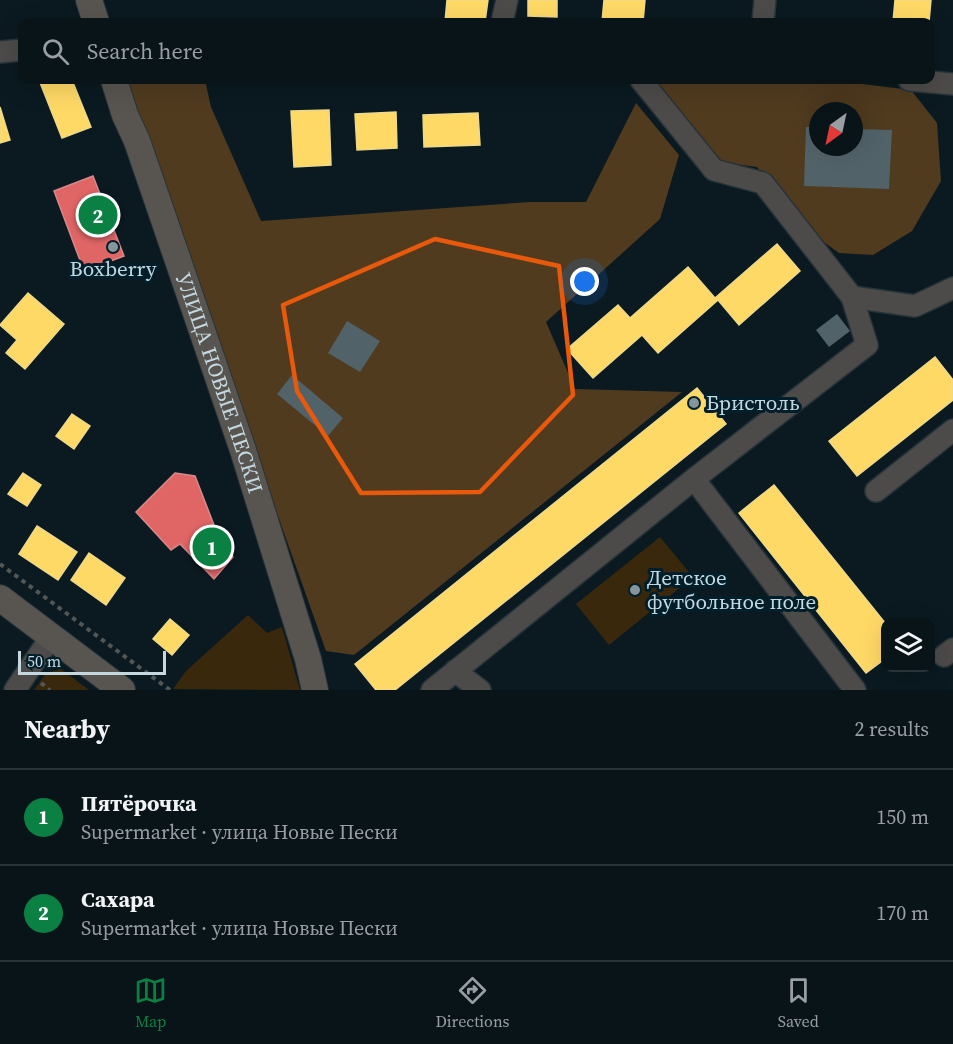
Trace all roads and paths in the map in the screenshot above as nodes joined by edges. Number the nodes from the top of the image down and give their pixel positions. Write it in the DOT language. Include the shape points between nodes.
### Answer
graph roads {
  1 [pos="89,0"];
  2 [pos="507,0"];
  3 [pos="765,0"];
  4 [pos="95,18"];
  5 [pos="503,18"];
  6 [pos="763,18"];
  7 [pos="18,50"];
  8 [pos="0,52"];
  9 [pos="935,82"];
  10 [pos="115,84"];
  11 [pos="644,84"];
  12 [pos="953,84"];
  13 [pos="953,288"];
  14 [pos="852,297"];
  15 [pos="953,430"];
  16 [pos="694,479"];
  17 [pos="876,491"];
  18 [pos="0,564"];
  19 [pos="0,598"];
  20 [pos="51,637"];
  21 [pos="455,671"];
  22 [pos="15,690"];
  23 [pos="122,690"];
  24 [pos="170,690"];
  25 [pos="315,690"];
  26 [pos="432,690"];
  27 [pos="480,690"];
  28 [pos="855,690"];
  1 -- 4 [label="main road"];
  2 -- 5 [label="street"];
  3 -- 6 [label="street"];
  7 -- 8 [label="street"];
  9 -- 12 [label="street"];
  10 -- 25 [label="main road, УЛИЦА НОВЫЕ ПЕСКИ" via="243,450"];
  11 -- 14 [label="street" via="714,170 763,183"];
  13 -- 14 [label="street" via="915,306"];
  14 -- 16 [label="street" via="867,345"];
  15 -- 17 [label="street"];
  16 -- 21 [label="street"];
  16 -- 28 [label="street"];
  18 -- 24 [label="path"];
  19 -- 20 [label="main road"];
  20 -- 22 [label="street"];
  20 -- 23 [label="main road"];
  21 -- 26 [label="street"];
  21 -- 27 [label="street"];
}
